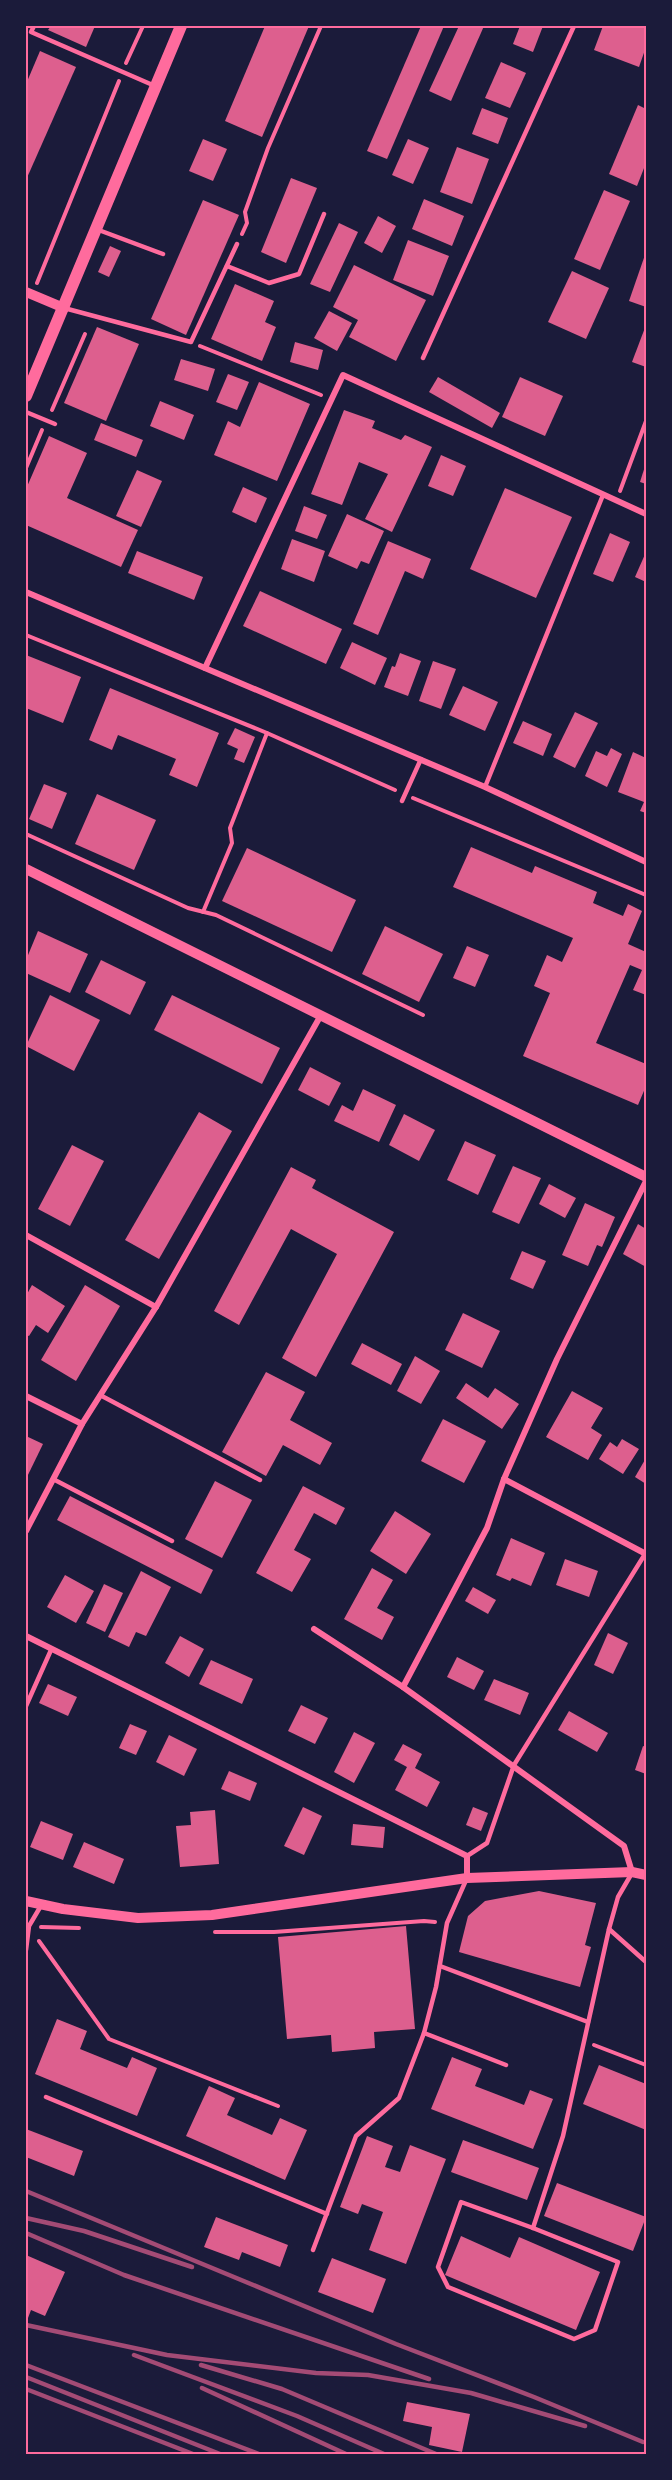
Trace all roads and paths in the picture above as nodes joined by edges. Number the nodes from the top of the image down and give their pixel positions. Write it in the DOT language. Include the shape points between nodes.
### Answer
graph roads {
  1 [pos="34,26"];
  2 [pos="143,26"];
  3 [pos="181,26"];
  4 [pos="321,26"];
  5 [pos="574,26"];
  6 [pos="28,31"];
  7 [pos="122,73"];
  8 [pos="155,86"];
  9 [pos="324,213"];
  10 [pos="96,229"];
  11 [pos="237,244"];
  12 [pos="163,254"];
  13 [pos="227,266"];
  14 [pos="29,294"];
  15 [pos="64,308"];
  16 [pos="86,334"];
  17 [pos="191,342"];
  18 [pos="423,358"];
  19 [pos="26,396"];
  20 [pos="332,399"];
  21 [pos="26,412"];
  22 [pos="47,420"];
  23 [pos="646,421"];
  24 [pos="55,424"];
  25 [pos="26,468"];
  26 [pos="603,495"];
  27 [pos="616,501"];
  28 [pos="646,514"];
  29 [pos="26,592"];
  30 [pos="26,635"];
  31 [pos="205,668"];
  32 [pos="267,733"];
  33 [pos="421,759"];
  34 [pos="485,787"];
  35 [pos="405,794"];
  36 [pos="402,801"];
  37 [pos="26,834"];
  38 [pos="646,862"];
  39 [pos="26,869"];
  40 [pos="646,895"];
  41 [pos="203,912"];
  42 [pos="321,1015"];
  43 [pos="423,1015"];
  44 [pos="646,1179"];
  45 [pos="26,1235"];
  46 [pos="156,1307"];
  47 [pos="100,1395"];
  48 [pos="26,1396"];
  49 [pos="82,1424"];
  50 [pos="53,1479"];
  51 [pos="504,1479"];
  52 [pos="260,1480"];
  53 [pos="26,1531"];
  54 [pos="172,1541"];
  55 [pos="646,1554"];
  56 [pos="314,1629"];
  57 [pos="26,1636"];
  58 [pos="51,1650"];
  59 [pos="403,1687"];
  60 [pos="26,1706"];
  61 [pos="514,1765"];
  62 [pos="467,1856"];
  63 [pos="632,1872"];
  64 [pos="646,1875"];
  65 [pos="467,1878"];
  66 [pos="26,1901"];
  67 [pos="42,1905"];
  68 [pos="29,1926"];
  69 [pos="609,1929"];
  70 [pos="26,1950"];
  71 [pos="646,1962"];
  72 [pos="440,1966"];
  73 [pos="588,2022"];
  74 [pos="424,2033"];
  75 [pos="584,2041"];
  76 [pos="506,2065"];
  77 [pos="646,2065"];
  78 [pos="46,2097"];
  79 [pos="278,2106"];
  80 [pos="327,2214"];
  81 [pos="533,2228"];
  82 [pos="313,2250"];
  1 -- 6 [label="lane"];
  2 -- 7 [label="path"];
  3 -- 8 [label="main road"];
  4 -- 11 [label="path" via="268,148 245,212 247,223"];
  5 -- 18 [label="lane"];
  6 -- 7 [label="lane"];
  7 -- 8 [label="lane"];
  7 -- 14 [label="path"];
  8 -- 10 [label="main road"];
  9 -- 13 [label="lane" via="299,274 269,283"];
  10 -- 12 [label="lane"];
  10 -- 15 [label="main road"];
  11 -- 13 [label="lane"];
  13 -- 17 [label="lane"];
  14 -- 15 [label="street"];
  15 -- 17 [label="lane"];
  15 -- 19 [label="main road"];
  16 -- 22 [label="path"];
  17 -- 20 [label="path"];
  20 -- 26 [label="street" via="343,375"];
  20 -- 31 [label="street"];
  21 -- 22 [label="lane"];
  22 -- 24 [label="lane"];
  22 -- 25 [label="path"];
  23 -- 27 [label="path"];
  26 -- 27 [label="street"];
  26 -- 34 [label="lane"];
  27 -- 28 [label="street"];
  29 -- 31 [label="street"];
  30 -- 32 [label="path"];
  31 -- 33 [label="street"];
  32 -- 35 [label="path"];
  32 -- 41 [label="path" via="230,828 232,843"];
  33 -- 34 [label="street"];
  33 -- 35 [label="lane"];
  34 -- 38 [label="street"];
  35 -- 36 [label="lane"];
  35 -- 40 [label="path"];
  37 -- 41 [label="path"];
  39 -- 42 [label="street"];
  41 -- 43 [label="path"];
  42 -- 44 [label="street"];
  42 -- 46 [label="street"];
  44 -- 51 [label="street" via="557,1359"];
  45 -- 46 [label="street"];
  46 -- 47 [label="street"];
  47 -- 49 [label="street"];
  47 -- 52 [label="lane"];
  48 -- 49 [label="street"];
  49 -- 50 [label="street"];
  50 -- 53 [label="street"];
  50 -- 54 [label="lane"];
  51 -- 55 [label="street"];
  51 -- 59 [label="street" via="487,1528"];
  55 -- 61 [label="lane"];
  56 -- 59 [label="street"];
  57 -- 58 [label="street"];
  58 -- 60 [label="lane"];
  58 -- 62 [label="street"];
  59 -- 61 [label="street"];
  61 -- 62 [label="lane" via="487,1843"];
  61 -- 63 [label="street" via="624,1846"];
  62 -- 65 [label="street"];
  63 -- 64 [label="street"];
  63 -- 65 [label="street"];
  63 -- 69 [label="lane" via="618,1897"];
  65 -- 67 [label="street" via="212,1915 138,1918"];
  65 -- 72 [label="lane" via="447,1923"];
  66 -- 67 [label="street"];
  67 -- 68 [label="lane"];
  68 -- 70 [label="lane"];
  68 -- 79 [label="path" via="109,2038"];
  69 -- 71 [label="lane"];
  69 -- 73 [label="lane"];
  72 -- 73 [label="lane"];
  72 -- 74 [label="lane"];
  73 -- 75 [label="lane"];
  74 -- 76 [label="lane"];
  74 -- 80 [label="lane" via="399,2098 356,2136"];
  75 -- 77 [label="path"];
  75 -- 81 [label="lane" via="563,2136"];
  78 -- 80 [label="lane"];
  80 -- 82 [label="lane"];
  81 -- 81 [label="lane" via="618,2262 595,2330 574,2339 448,2287 438,2267 461,2202"];
}
